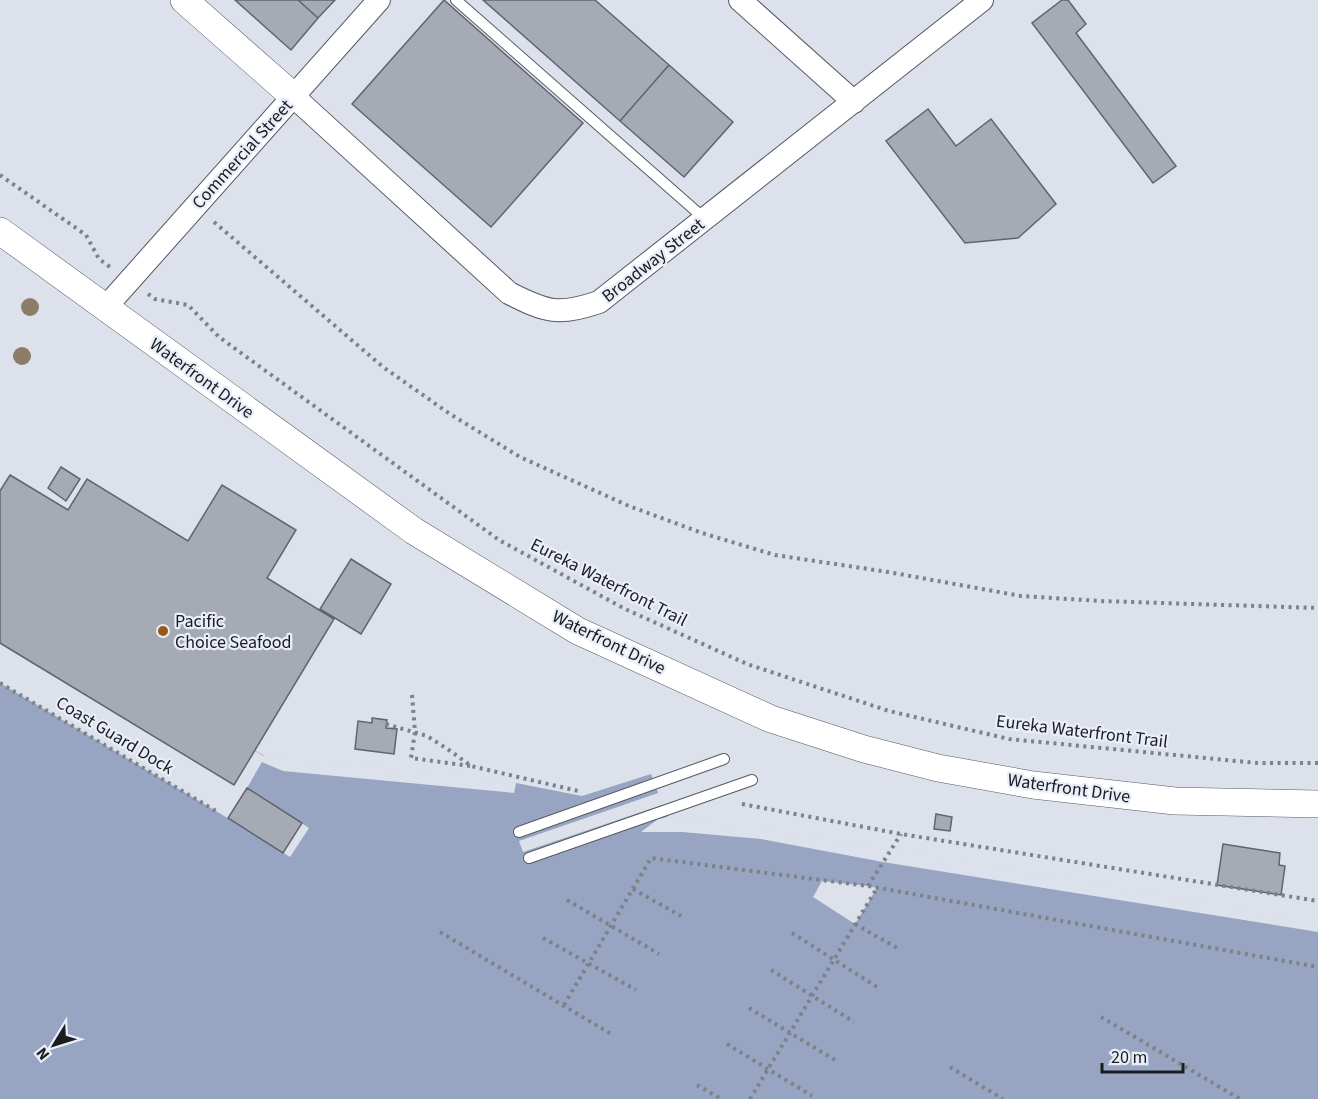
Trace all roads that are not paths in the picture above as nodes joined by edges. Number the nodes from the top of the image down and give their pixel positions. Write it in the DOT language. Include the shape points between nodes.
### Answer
graph roads {
  1 [pos="184,0"];
  2 [pos="379,0"];
  3 [pos="456,0"];
  4 [pos="740,0"];
  5 [pos="982,0"];
  6 [pos="293,96"];
  7 [pos="854,102"];
  8 [pos="705,219"];
  9 [pos="0,231"];
  10 [pos="105,308"];
  11 [pos="724,759"];
  12 [pos="752,780"];
  13 [pos="1318,804"];
  14 [pos="519,832"];
  15 [pos="529,858"];
  1 -- 6 [label="street"];
  2 -- 6 [label="street, Commercial Street"];
  3 -- 8 [label="lane"];
  4 -- 7 [label="street"];
  5 -- 7 [label="street, Broadway Street"];
  6 -- 8 [label="street, Broadway Street" via="509,293 544,309 561,312 599,302"];
  6 -- 10 [label="street, Commercial Street"];
  7 -- 8 [label="street, Broadway Street"];
  9 -- 10 [label="street, Waterfront Drive"];
  10 -- 13 [label="street, Waterfront Drive" via="430,541 578,631 771,719 938,768 1033,785 1175,801"];
  11 -- 14 [label="lane"];
  12 -- 15 [label="lane"];
}
